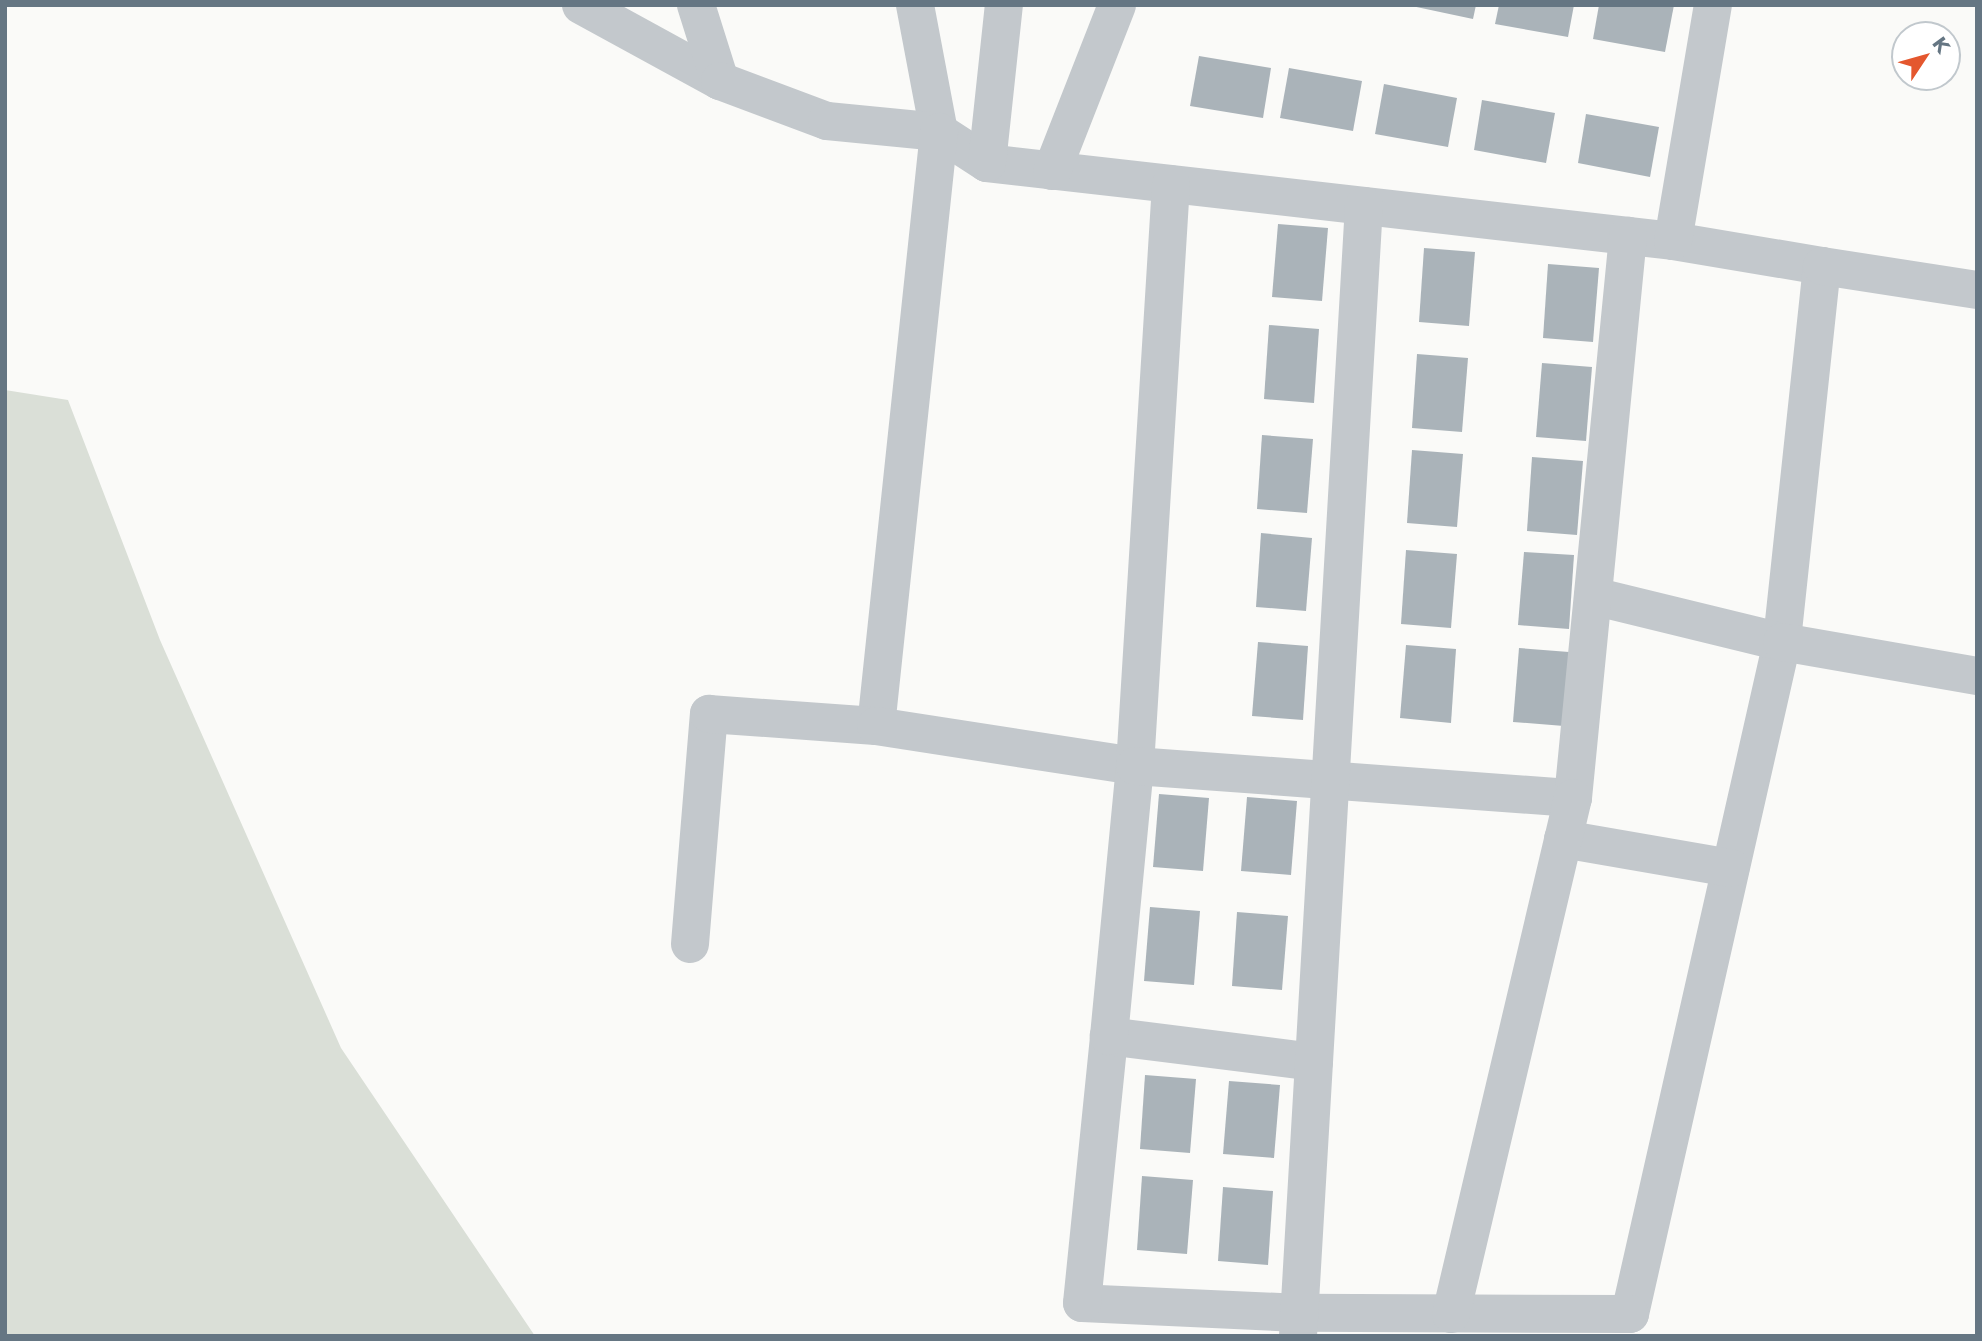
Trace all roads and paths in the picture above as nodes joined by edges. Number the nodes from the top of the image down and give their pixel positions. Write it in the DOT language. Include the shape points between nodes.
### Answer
graph roads {
  1 [pos="581,5"];
  2 [pos="696,5"];
  3 [pos="915,5"];
  4 [pos="1004,5"];
  5 [pos="1117,5"];
  6 [pos="1713,5"];
  7 [pos="720,80"];
  8 [pos="939,132"];
  9 [pos="987,163"];
  10 [pos="1052,171"];
  11 [pos="1171,184"];
  12 [pos="1364,206"];
  13 [pos="1628,236"];
  14 [pos="1673,240"];
  15 [pos="1822,266"];
  16 [pos="1977,290"];
  17 [pos="1593,596"];
  18 [pos="1782,642"];
  19 [pos="1977,676"];
  20 [pos="876,726"];
  21 [pos="1135,766"];
  22 [pos="1331,778"];
  23 [pos="1573,798"];
  24 [pos="1563,839"];
  25 [pos="1731,868"];
  26 [pos="690,944"];
  27 [pos="1109,1036"];
  28 [pos="1314,1062"];
  29 [pos="1451,1314"];
  30 [pos="1299,1324"];
  1 -- 7 [label="street"];
  2 -- 7 [label="street"];
  3 -- 8 [label="street"];
  4 -- 9 [label="street"];
  5 -- 10 [label="street"];
  6 -- 14 [label="street"];
  7 -- 8 [label="street" via="827,121"];
  8 -- 9 [label="street"];
  8 -- 20 [label="street"];
  9 -- 10 [label="street"];
  10 -- 11 [label="street"];
  11 -- 12 [label="street"];
  11 -- 21 [label="street"];
  12 -- 13 [label="street"];
  12 -- 22 [label="street"];
  13 -- 14 [label="street"];
  13 -- 17 [label="street"];
  14 -- 15 [label="street"];
  15 -- 16 [label="street"];
  15 -- 18 [label="street"];
  17 -- 18 [label="street"];
  17 -- 23 [label="street"];
  18 -- 19 [label="street"];
  18 -- 25 [label="street"];
  20 -- 21 [label="street"];
  20 -- 26 [label="street" via="709,714"];
  21 -- 22 [label="street"];
  21 -- 27 [label="street"];
  22 -- 23 [label="street"];
  22 -- 28 [label="street"];
  23 -- 24 [label="street"];
  24 -- 25 [label="street"];
  24 -- 29 [label="street"];
  25 -- 29 [label="street" via="1630,1314"];
  27 -- 28 [label="street"];
  27 -- 30 [label="street" via="1082,1303"];
  28 -- 30 [label="street"];
  29 -- 30 [label="street"];
}
